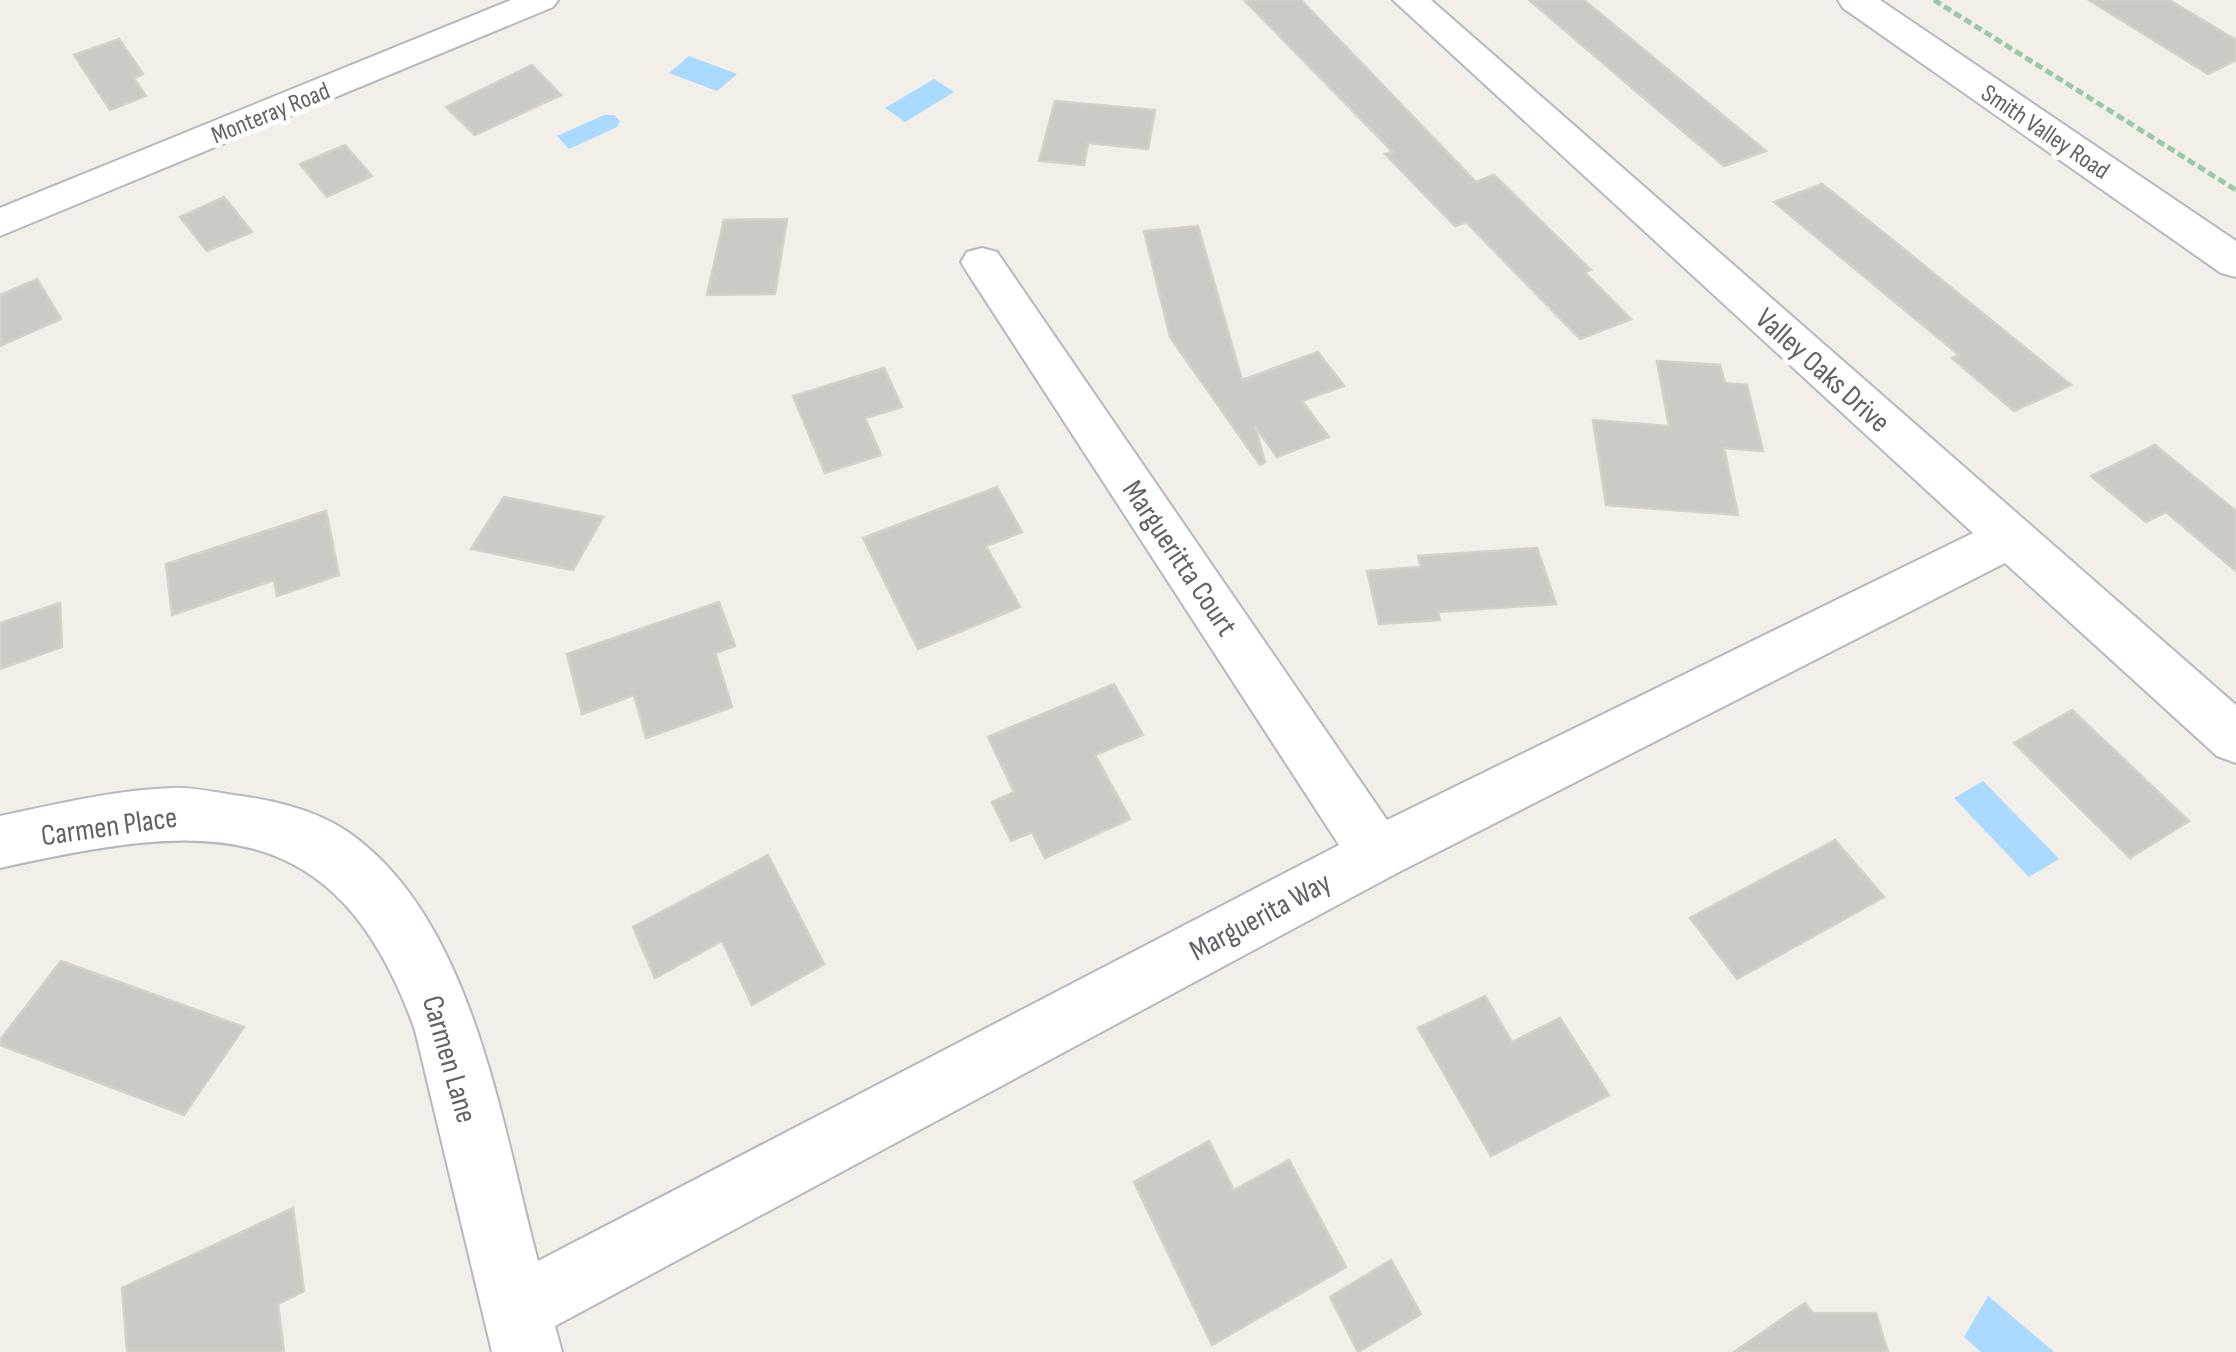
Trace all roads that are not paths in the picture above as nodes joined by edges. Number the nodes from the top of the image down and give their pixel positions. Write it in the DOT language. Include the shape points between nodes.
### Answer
graph roads {
  1 [pos="540,0"];
  2 [pos="1410,0"];
  3 [pos="1856,0"];
  4 [pos="0,224"];
  5 [pos="982,262"];
  6 [pos="2236,262"];
  7 [pos="2010,538"];
  8 [pos="2236,739"];
  9 [pos="277,827"];
  10 [pos="0,842"];
  11 [pos="1377,854"];
  12 [pos="522,1330"];
  1 -- 4 [label="street, Monteray Road"];
  2 -- 7 [label="street, Valley Oaks Drive"];
  3 -- 6 [label="main road, Smith Valley Road"];
  5 -- 11 [label="street, Margueritta Court"];
  7 -- 8 [label="street, Valley Oaks Drive"];
  7 -- 11 [label="street, Marguerita Way"];
  9 -- 10 [label="street, Carmen Place" via="176,813"];
  9 -- 12 [label="street, Carmen Lane" via="326,850 375,893 421,964 446,1030"];
  11 -- 12 [label="street, Marguerita Way"];
}
